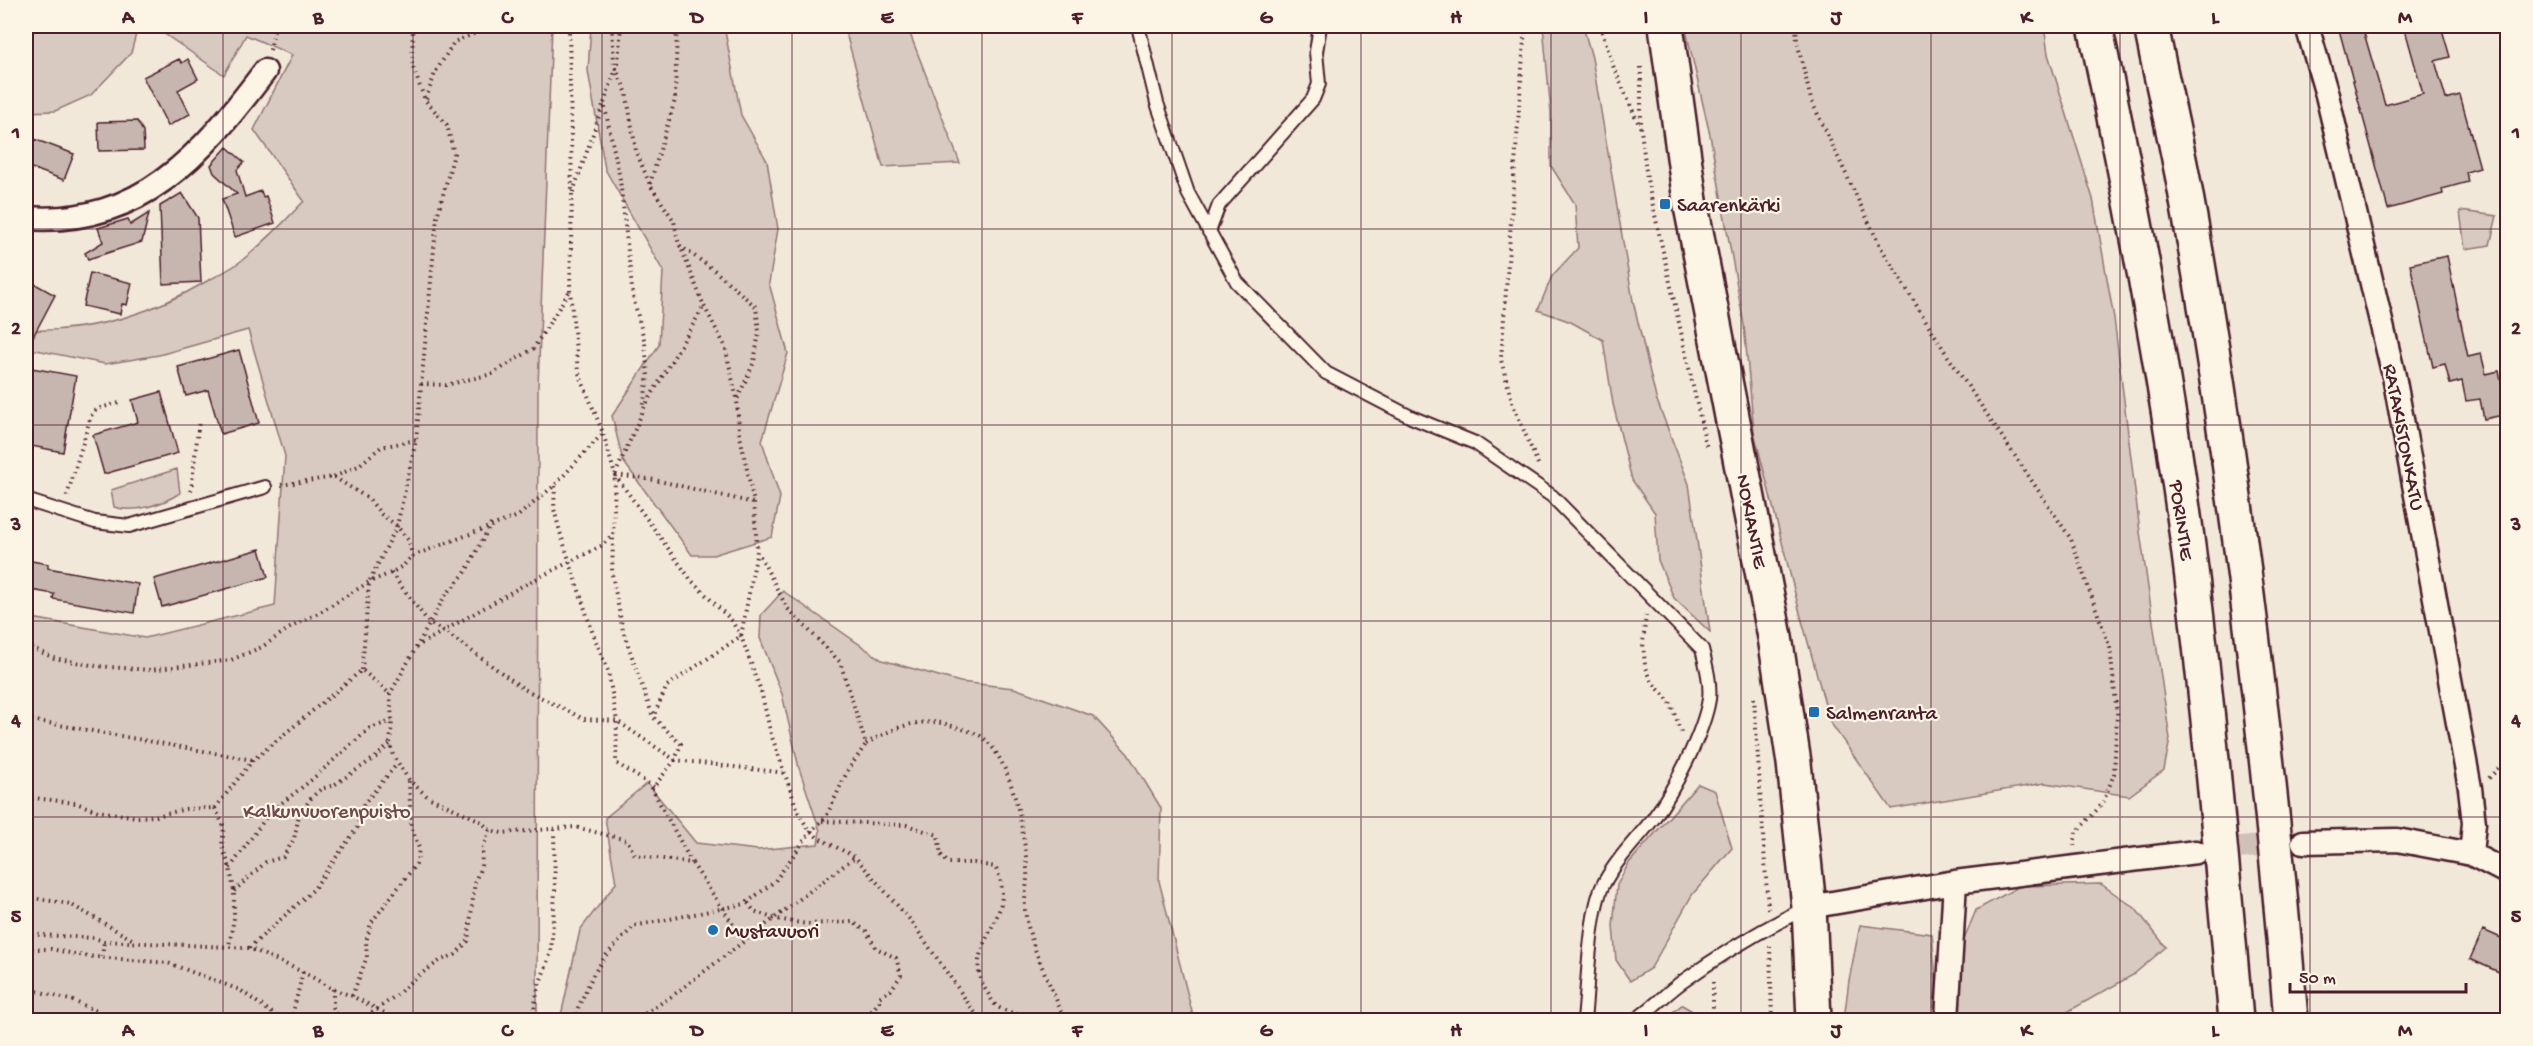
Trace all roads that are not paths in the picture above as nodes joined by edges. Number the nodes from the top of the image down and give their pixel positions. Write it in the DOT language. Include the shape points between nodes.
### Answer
graph roads {
  1 [pos="1138,26"];
  2 [pos="1320,26"];
  3 [pos="1666,26"];
  4 [pos="2095,26"];
  5 [pos="2151,26"];
  6 [pos="2307,26"];
  7 [pos="266,71"];
  8 [pos="26,218"];
  9 [pos="1209,232"];
  10 [pos="265,487"];
  11 [pos="26,500"];
  12 [pos="2303,842"];
  13 [pos="2196,852"];
  14 [pos="2471,854"];
  15 [pos="2508,873"];
  16 [pos="1955,882"];
  17 [pos="1809,907"];
  18 [pos="1584,1020"];
  19 [pos="1635,1020"];
  20 [pos="1814,1020"];
  21 [pos="1947,1020"];
  22 [pos="2236,1020"];
  23 [pos="2291,1020"];
  1 -- 9 [label="lane" via="1157,103 1188,193"];
  2 -- 9 [label="lane" via="1316,52 1319,84 1313,99 1219,205"];
  3 -- 17 [label="main road, NOKIANTIE" via="1690,201 1775,637 1794,763"];
  4 -- 22 [label="main road, PORINTIE" via="2130,191 2185,522"];
  5 -- 23 [label="main road" via="2183,178 2238,519 2259,686"];
  6 -- 14 [label="street, RATAKISTONKATU" via="2394,376 2470,788 2474,823"];
  7 -- 8 [label="street" via="210,140 179,170 145,192 80,217"];
  9 -- 18 [label="lane" via="1237,282 1326,373 1411,417 1475,443 1552,496 1702,649 1709,697 1703,722 1655,816 1603,885 1596,907"];
  10 -- 11 [label="lane" via="129,526 95,522"];
  12 -- 14 [label="street" via="2397,840"];
  13 -- 16 [label="street"];
  14 -- 15 [label="street"];
  16 -- 17 [label="street"];
  16 -- 21 [label="street"];
  17 -- 19 [label="lane" via="1769,926 1680,983"];
  17 -- 20 [label="main road, NOKIANTIE"];
}
